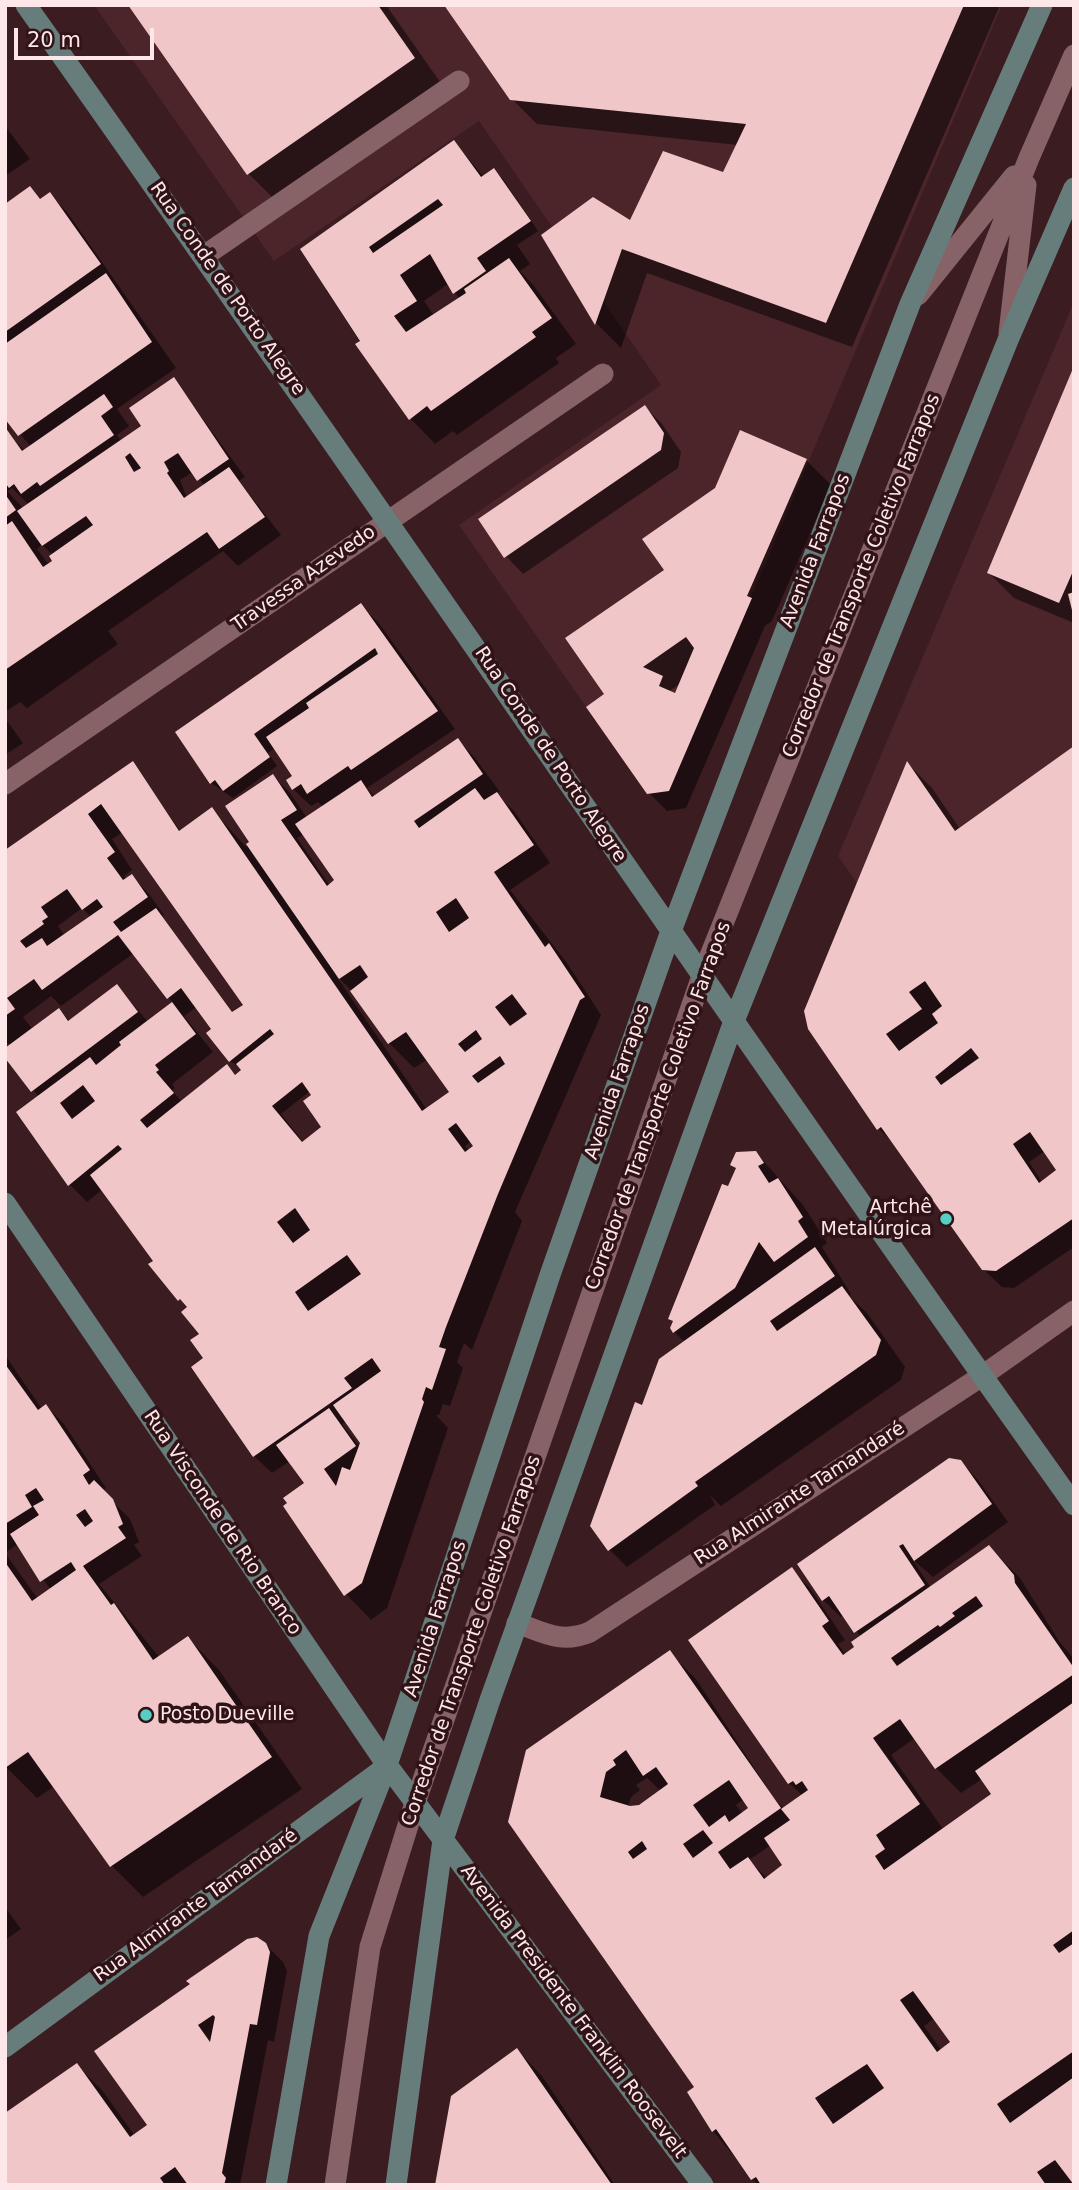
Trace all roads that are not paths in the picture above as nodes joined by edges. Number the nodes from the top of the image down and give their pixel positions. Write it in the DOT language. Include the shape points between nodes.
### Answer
graph roads {
  1 [pos="26,5"];
  2 [pos="1042,5"];
  3 [pos="1074,55"];
  4 [pos="459,80"];
  5 [pos="1028,158"];
  6 [pos="1074,188"];
  7 [pos="204,256"];
  8 [pos="910,304"];
  9 [pos="1008,340"];
  10 [pos="603,374"];
  11 [pos="389,520"];
  12 [pos="5,785"];
  13 [pos="671,931"];
  14 [pos="702,976"];
  15 [pos="734,1021"];
  16 [pos="5,1203"];
  17 [pos="1074,1311"];
  18 [pos="982,1376"];
  19 [pos="1074,1505"];
  20 [pos="517,1623"];
  21 [pos="387,1765"];
  22 [pos="415,1802"];
  23 [pos="443,1840"];
  24 [pos="5,2047"];
  25 [pos="276,2185"];
  26 [pos="335,2185"];
  27 [pos="396,2185"];
  28 [pos="703,2185"];
  1 -- 7 [label="main road, Rua Conde de Porto Alegre"];
  2 -- 8 [label="main road, Avenida Farrapos"];
  3 -- 5 [label="street, Corredor de Transporte Coletivo Farrapos"];
  4 -- 7 [label="street"];
  5 -- 8 [label="street"];
  5 -- 9 [label="street"];
  5 -- 14 [label="street, Corredor de Transporte Coletivo Farrapos"];
  6 -- 9 [label="main road"];
  7 -- 11 [label="main road, Rua Conde de Porto Alegre"];
  8 -- 13 [label="main road, Avenida Farrapos"];
  9 -- 15 [label="main road"];
  10 -- 11 [label="street, Travessa Azevedo"];
  11 -- 12 [label="street, Travessa Azevedo"];
  11 -- 13 [label="main road, Rua Conde de Porto Alegre"];
  13 -- 14 [label="main road, Rua Conde de Porto Alegre"];
  13 -- 21 [label="main road, Avenida Farrapos" via="550,1275"];
  14 -- 15 [label="main road, Rua Conde de Porto Alegre"];
  14 -- 22 [label="street, Corredor de Transporte Coletivo Farrapos"];
  15 -- 18 [label="main road, Rua Conde de Porto Alegre"];
  15 -- 20 [label="main road"];
  16 -- 21 [label="main road, Rua Visconde de Rio Branco"];
  17 -- 18 [label="street, Rua Almirante Tamandaré"];
  18 -- 19 [label="main road, Rua Conde de Porto Alegre"];
  18 -- 20 [label="street, Rua Almirante Tamandaré" via="590,1632 575,1639 558,1639"];
  20 -- 23 [label="main road"];
  21 -- 22 [label="main road, Rua Visconde de Rio Branco"];
  21 -- 24 [label="main road, Rua Almirante Tamandaré"];
  21 -- 25 [label="main road, Avenida Farrapos" via="318,1936"];
  22 -- 23 [label="main road, Rua Visconde de Rio Branco"];
  22 -- 26 [label="street, Corredor de Transporte Coletivo Farrapos" via="370,1947"];
  23 -- 27 [label="main road"];
  23 -- 28 [label="main road, Avenida Presidente Franklin Roosevelt"];
}
